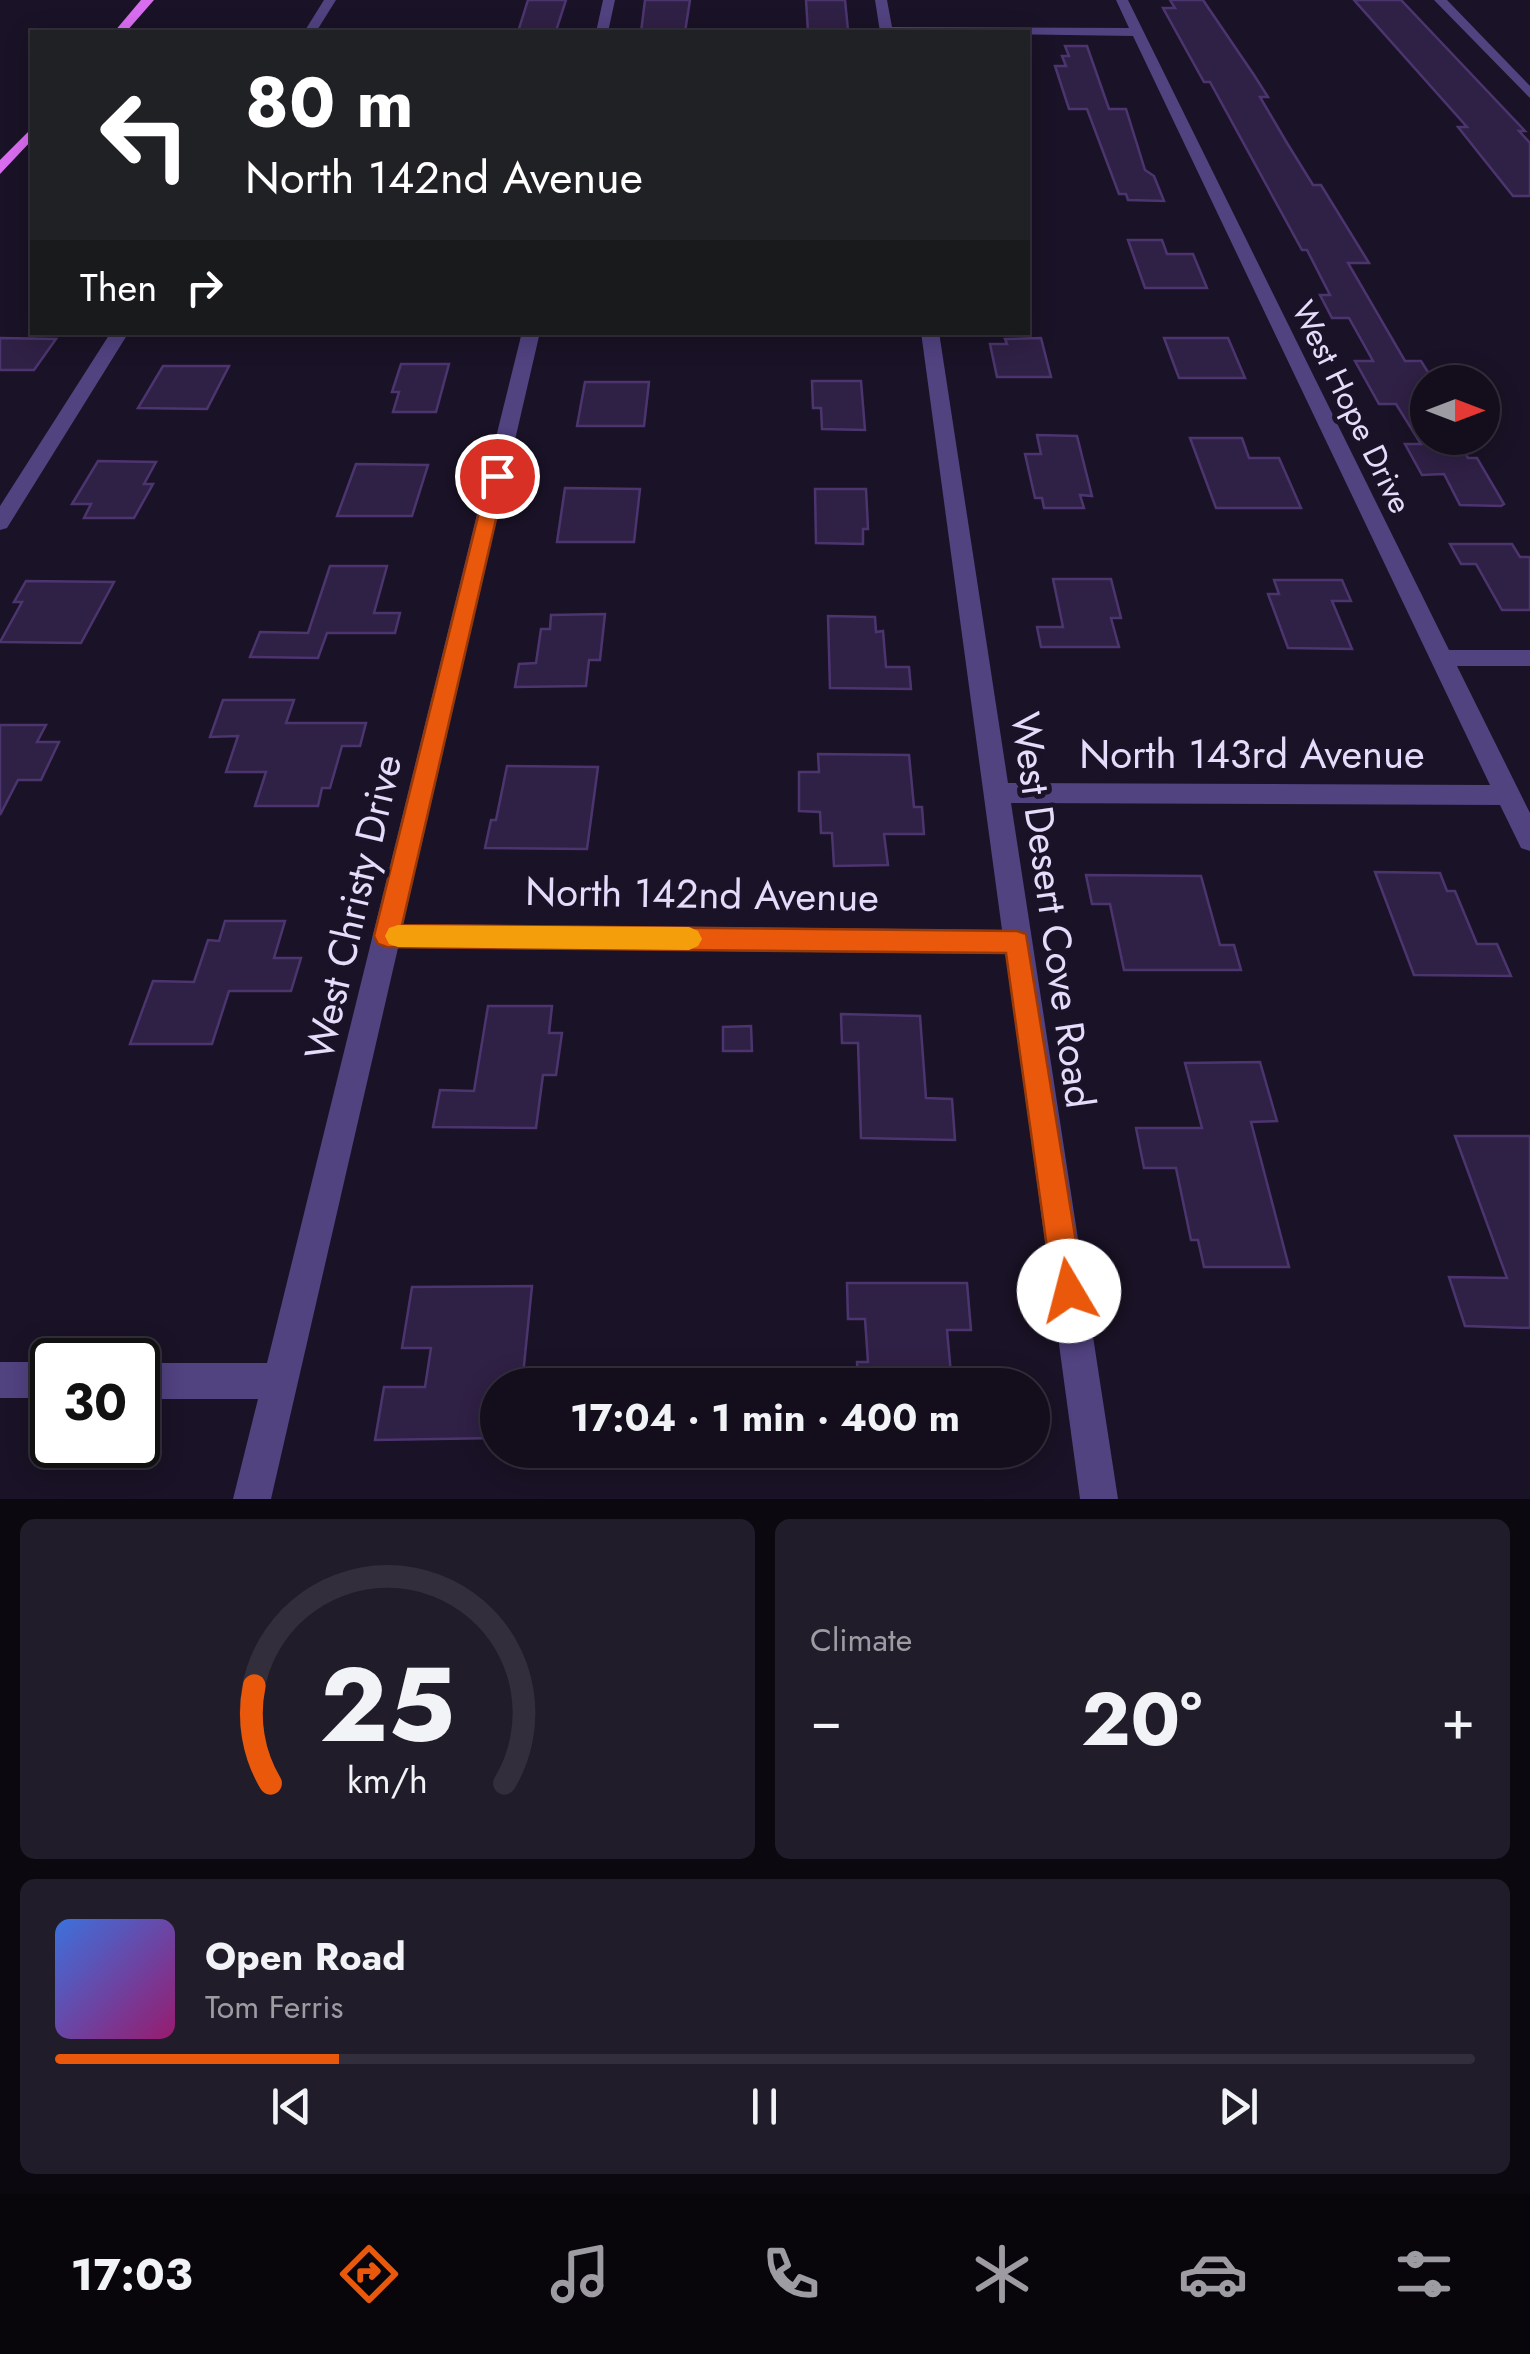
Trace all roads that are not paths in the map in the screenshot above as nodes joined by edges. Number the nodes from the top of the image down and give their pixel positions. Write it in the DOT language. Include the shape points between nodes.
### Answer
graph roads {
  1 [pos="148,0"];
  2 [pos="330,0"];
  3 [pos="610,0"];
  4 [pos="881,0"];
  5 [pos="1122,0"];
  6 [pos="1440,0"];
  7 [pos="122,30"];
  8 [pos="311,30"];
  9 [pos="602,30"];
  10 [pos="886,30"];
  11 [pos="1030,32"];
  12 [pos="1138,32"];
  13 [pos="1530,94"];
  14 [pos="30,134"];
  15 [pos="0,169"];
  16 [pos="118,335"];
  17 [pos="530,335"];
  18 [pos="930,335"];
  19 [pos="0,523"];
  20 [pos="1440,658"];
  21 [pos="1530,658"];
  22 [pos="996,793"];
  23 [pos="1509,796"];
  24 [pos="1530,840"];
  25 [pos="387,936"];
  26 [pos="1017,942"];
  27 [pos="0,1380"];
  28 [pos="30,1380"];
  29 [pos="160,1380"];
  30 [pos="280,1381"];
  31 [pos="252,1499"];
  32 [pos="1099,1499"];
  1 -- 7 [label="main road"];
  2 -- 8 [label="street"];
  3 -- 9 [label="street"];
  4 -- 10 [label="street"];
  5 -- 12 [label="street, West Hope Drive"];
  6 -- 13 [label="street"];
  11 -- 12 [label="street"];
  12 -- 20 [label="street, West Hope Drive"];
  14 -- 15 [label="main road"];
  16 -- 19 [label="street"];
  17 -- 25 [label="street, West Christy Drive"];
  18 -- 22 [label="street, West Desert Cove Road"];
  20 -- 21 [label="street"];
  20 -- 23 [label="street, West Hope Drive"];
  22 -- 23 [label="street, North 143rd Avenue"];
  22 -- 26 [label="street, West Desert Cove Road"];
  23 -- 24 [label="street, West Hope Drive"];
  25 -- 26 [label="street, North 142nd Avenue"];
  25 -- 30 [label="street, West Christy Drive"];
  26 -- 32 [label="street, West Desert Cove Road"];
  27 -- 28 [label="street"];
  29 -- 30 [label="street"];
  30 -- 31 [label="street, West Christy Drive"];
}
